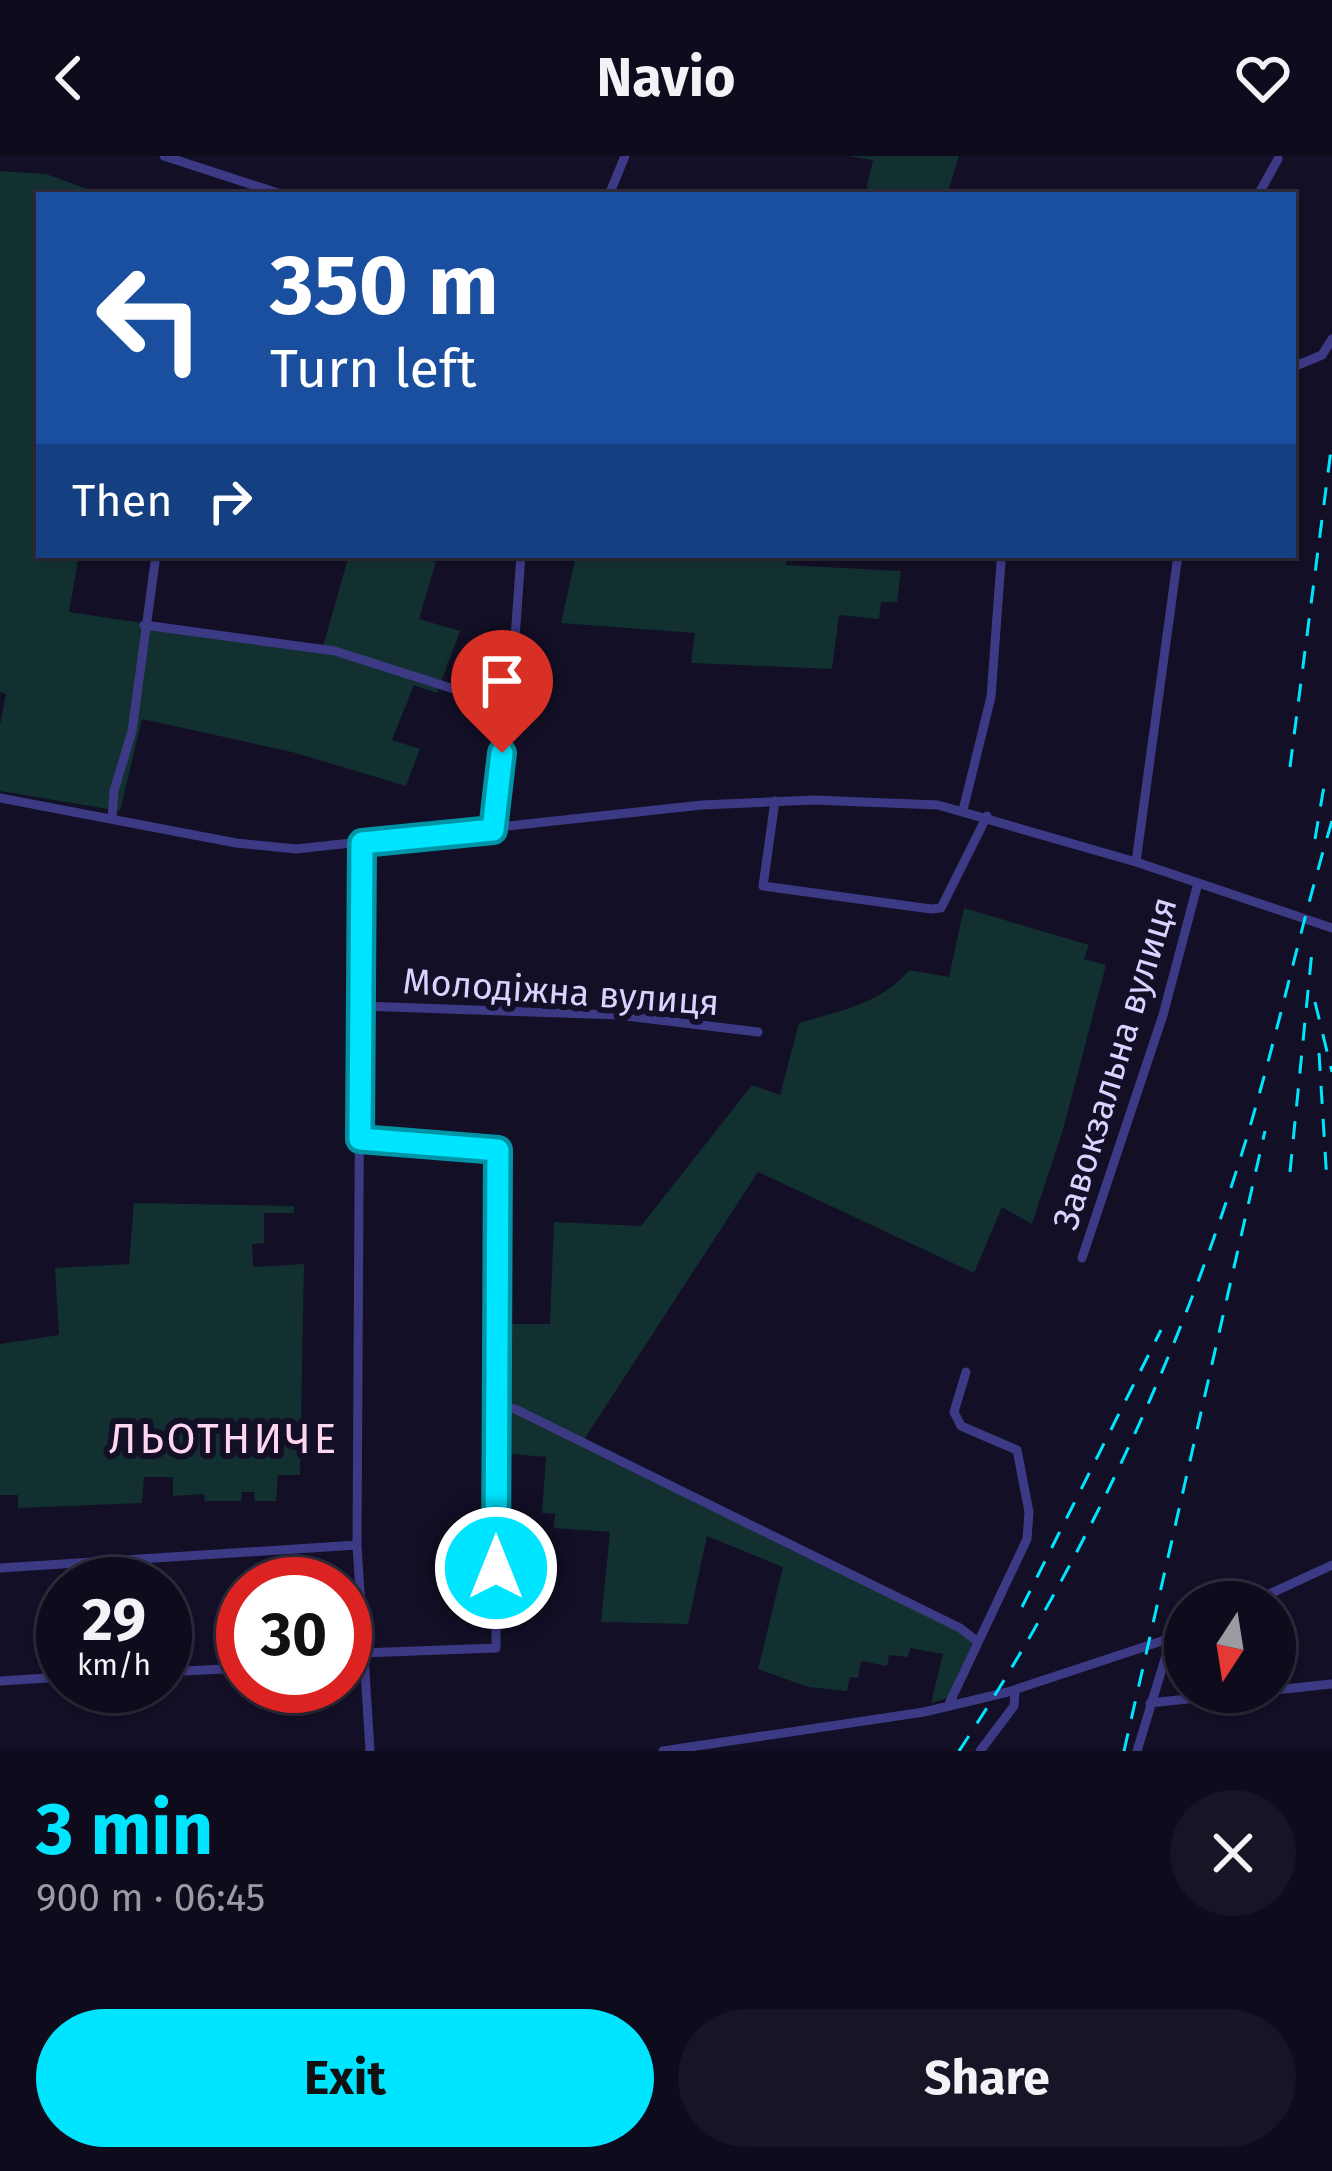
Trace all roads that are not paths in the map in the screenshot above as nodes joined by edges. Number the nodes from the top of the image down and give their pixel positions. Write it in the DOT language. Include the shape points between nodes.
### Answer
graph roads {
  1 [pos="164,156"];
  2 [pos="625,156"];
  3 [pos="1278,159"];
  4 [pos="275,192"];
  5 [pos="610,192"];
  6 [pos="1260,192"];
  7 [pos="1332,339"];
  8 [pos="1296,366"];
  9 [pos="156,558"];
  10 [pos="521,558"];
  11 [pos="1178,558"];
  12 [pos="1001,562"];
  13 [pos="144,625"];
  14 [pos="510,707"];
  15 [pos="0,798"];
  16 [pos="775,802"];
  17 [pos="963,810"];
  18 [pos="987,817"];
  19 [pos="112,819"];
  20 [pos="493,830"];
  21 [pos="362,843"];
  22 [pos="1136,862"];
  23 [pos="1198,883"];
  24 [pos="1332,928"];
  25 [pos="361,1006"];
  26 [pos="758,1032"];
  27 [pos="360,1139"];
  28 [pos="1082,1258"];
  29 [pos="966,1372"];
  30 [pos="497,1406"];
  31 [pos="357,1546"];
  32 [pos="358,1557"];
  33 [pos="1332,1565"];
  34 [pos="0,1568"];
  35 [pos="1296,1582"];
  36 [pos="1164,1638"];
  37 [pos="978,1642"];
  38 [pos="372,1658"];
  39 [pos="1164,1671"];
  40 [pos="36,1679"];
  41 [pos="0,1681"];
  42 [pos="1332,1684"];
  43 [pos="1296,1688"];
  44 [pos="1012,1691"];
  45 [pos="1164,1702"];
  46 [pos="1150,1703"];
  47 [pos="948,1706"];
  48 [pos="367,1713"];
  49 [pos="370,1751"];
  50 [pos="663,1751"];
  51 [pos="980,1751"];
  52 [pos="1138,1751"];
  1 -- 4 [label="street"];
  2 -- 5 [label="street"];
  3 -- 6 [label="street"];
  7 -- 8 [label="street" via="1322,356"];
  9 -- 13 [label="street"];
  10 -- 14 [label="street"];
  11 -- 22 [label="street"];
  12 -- 17 [label="street" via="991,697"];
  13 -- 14 [label="street" via="335,651"];
  13 -- 19 [label="street"];
  14 -- 20 [label="street"];
  15 -- 19 [label="street"];
  16 -- 17 [label="street"];
  16 -- 18 [label="street" via="763,886 931,909 941,908"];
  16 -- 20 [label="street"];
  17 -- 18 [label="street"];
  18 -- 22 [label="street"];
  19 -- 21 [label="street" via="296,849"];
  20 -- 21 [label="street"];
  21 -- 25 [label="street"];
  22 -- 23 [label="street"];
  23 -- 24 [label="street"];
  23 -- 28 [label="street, Завокзальна вулиця"];
  25 -- 26 [label="street, Молодіжна вулиця" via="618,1015"];
  25 -- 27 [label="street"];
  27 -- 30 [label="street" via="498,1150"];
  27 -- 31 [label="street"];
  29 -- 37 [label="street" via="954,1412 961,1426 1017,1450 1030,1512 1027,1539"];
  30 -- 37 [label="street" via="652,1474"];
  30 -- 38 [label="street" via="496,1648"];
  31 -- 32 [label="street"];
  31 -- 34 [label="street"];
  33 -- 35 [label="street"];
  36 -- 44 [label="street"];
  37 -- 47 [label="street"];
  39 -- 46 [label="street"];
  40 -- 41 [label="street"];
  42 -- 43 [label="street"];
  44 -- 47 [label="street"];
  44 -- 51 [label="street" via="1014,1706"];
  45 -- 46 [label="street"];
  46 -- 52 [label="street"];
  47 -- 50 [label="street"];
  48 -- 49 [label="street"];
}
